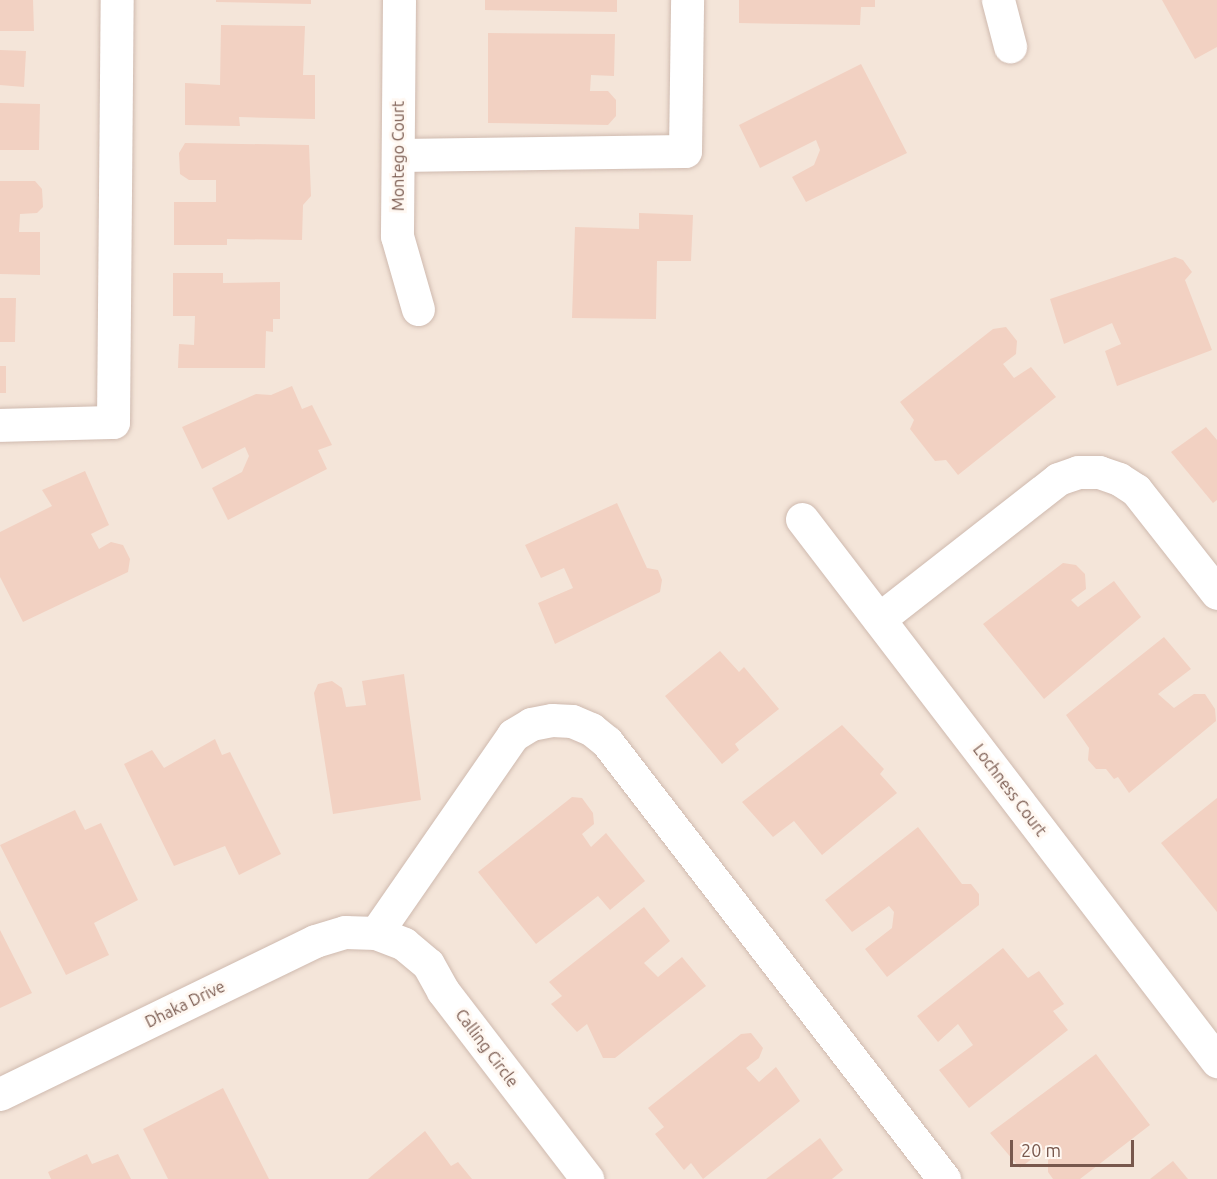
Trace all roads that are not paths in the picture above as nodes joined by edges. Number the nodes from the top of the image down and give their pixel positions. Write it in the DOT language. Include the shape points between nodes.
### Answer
graph roads {
  1 [pos="117,0"];
  2 [pos="399,0"];
  3 [pos="687,0"];
  4 [pos="998,0"];
  5 [pos="1010,46"];
  6 [pos="398,155"];
  7 [pos="418,309"];
  8 [pos="0,425"];
  9 [pos="802,519"];
  10 [pos="1217,593"];
  11 [pos="879,619"];
  12 [pos="376,933"];
  13 [pos="1217,1061"];
  14 [pos="0,1094"];
  15 [pos="587,1179"];
  16 [pos="944,1179"];
  1 -- 8 [label="street" via="113,422"];
  2 -- 6 [label="street, Montego Court"];
  3 -- 6 [label="street" via="685,151"];
  4 -- 5 [label="street"];
  6 -- 7 [label="street, Montego Court" via="397,236"];
  9 -- 11 [label="street, Lochness Court"];
  10 -- 11 [label="street" via="1136,490 1099,472 1078,472 1058,479"];
  11 -- 13 [label="street, Lochness Court"];
  12 -- 14 [label="street, Dhaka Drive" via="345,932 315,941"];
  12 -- 15 [label="street, Calling Circle" via="404,944 428,964 443,991"];
  12 -- 16 [label="street" via="513,735 531,724 552,720 591,729 607,742"];
}
